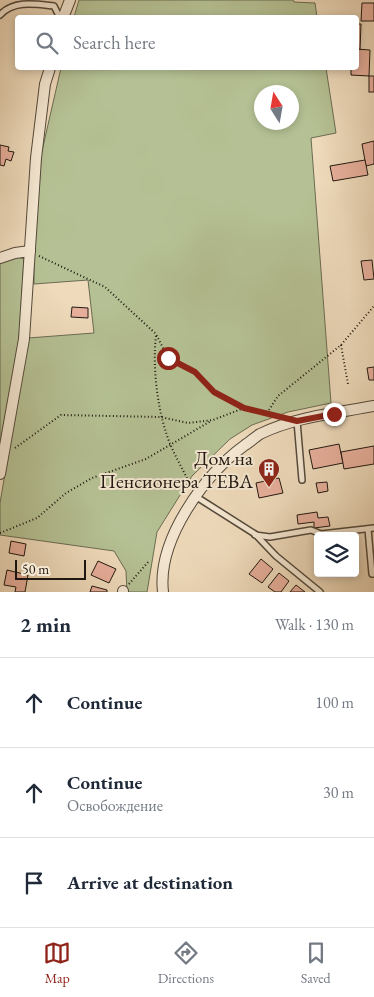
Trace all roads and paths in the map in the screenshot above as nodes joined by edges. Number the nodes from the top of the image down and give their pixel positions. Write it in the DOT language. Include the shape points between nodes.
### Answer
graph roads {
  1 [pos="70,0"];
  2 [pos="0,15"];
  3 [pos="60,15"];
  4 [pos="63,15"];
  5 [pos="49,70"];
  6 [pos="30,251"];
  7 [pos="0,258"];
  8 [pos="374,306"];
  9 [pos="156,334"];
  10 [pos="341,345"];
  11 [pos="348,384"];
  12 [pos="374,406"];
  13 [pos="244,408"];
  14 [pos="267,413"];
  15 [pos="162,417"];
  16 [pos="213,420"];
  17 [pos="297,421"];
  18 [pos="171,446"];
  19 [pos="3,457"];
  20 [pos="0,474"];
  21 [pos="302,480"];
  22 [pos="195,496"];
  23 [pos="374,528"];
  24 [pos="368,529"];
  25 [pos="0,533"];
  26 [pos="255,534"];
  27 [pos="149,561"];
  28 [pos="374,574"];
  29 [pos="123,592"];
  30 [pos="163,592"];
  31 [pos="320,592"];
  1 -- 4 [label="street"];
  2 -- 3 [label="lane" via="24,2 54,6"];
  5 -- 6 [label="street" via="36,158"];
  6 -- 7 [label="street"];
  6 -- 9 [label="path" via="104,286"];
  6 -- 19 [label="street" via="24,339"];
  8 -- 10 [label="path"];
  9 -- 13 [label="path" via="168,358 195,372 214,392"];
  9 -- 15 [label="path" via="153,357"];
  10 -- 11 [label="path"];
  10 -- 14 [label="path" via="278,396"];
  12 -- 17 [label="street"];
  13 -- 14 [label="path"];
  13 -- 16 [label="path"];
  14 -- 17 [label="path"];
  15 -- 16 [label="path" via="188,423"];
  15 -- 18 [label="path"];
  15 -- 19 [label="path" via="61,415"];
  16 -- 18 [label="path"];
  17 -- 21 [label="lane"];
  17 -- 22 [label="street" via="259,434 215,470"];
  18 -- 22 [label="path"];
  18 -- 25 [label="path" via="146,459 92,478 66,493 37,518"];
  19 -- 20 [label="street"];
  22 -- 26 [label="lane"];
  22 -- 30 [label="street" via="170,544 161,578"];
  23 -- 24 [label="lane"];
  24 -- 26 [label="lane" via="321,534 311,530 270,537"];
  24 -- 28 [label="lane"];
  26 -- 31 [label="lane"];
  27 -- 29 [label="path"];
}
